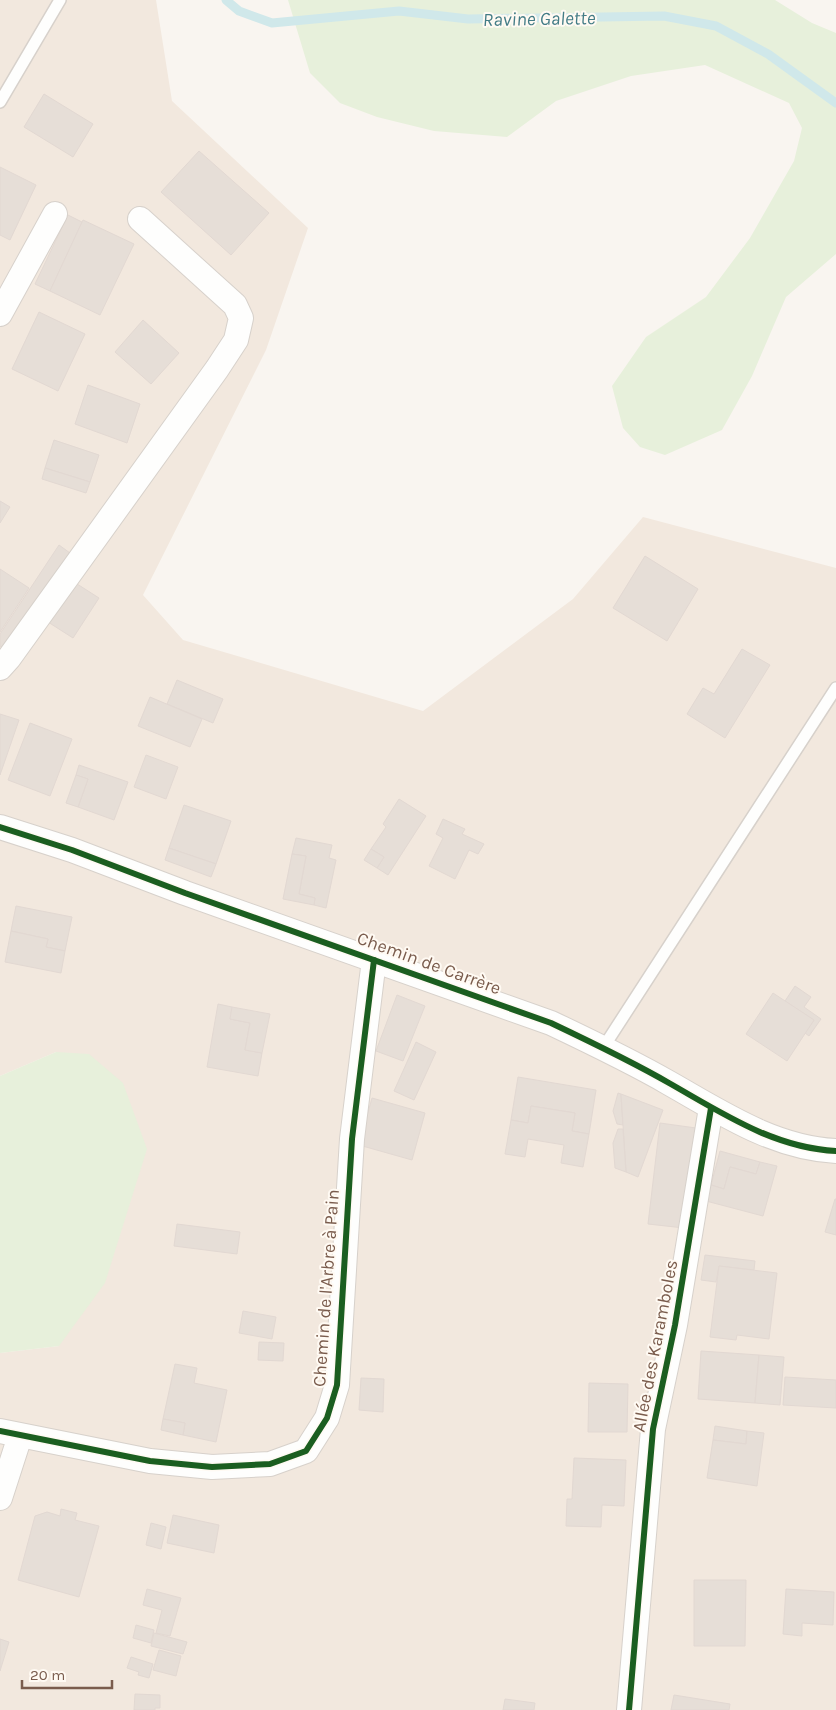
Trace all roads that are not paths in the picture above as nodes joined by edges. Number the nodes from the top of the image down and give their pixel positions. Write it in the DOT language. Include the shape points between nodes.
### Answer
graph roads {
  1 [pos="60,0"];
  2 [pos="0,102"];
  3 [pos="55,214"];
  4 [pos="140,219"];
  5 [pos="0,314"];
  6 [pos="0,668"];
  7 [pos="836,688"];
  8 [pos="0,826"];
  9 [pos="374,960"];
  10 [pos="603,1048"];
  11 [pos="711,1108"];
  12 [pos="836,1151"];
  13 [pos="10,1433"];
  14 [pos="0,1498"];
  15 [pos="629,1710"];
  1 -- 2 [label="lane"];
  3 -- 5 [label="street"];
  4 -- 6 [label="street" via="235,305 241,318 236,340"];
  7 -- 10 [label="lane"];
  8 -- 9 [label="street, Chemin de Carrère"];
  9 -- 10 [label="street, Chemin de Carrère" via="551,1023"];
  9 -- 13 [label="street, Chemin de l'Arbre à Pain" via="352,1139 337,1385 327,1418 306,1451 270,1464 212,1467 150,1462"];
  10 -- 11 [label="street, Chemin de Carrère"];
  11 -- 12 [label="street, Chemin de Carrère" via="765,1136 818,1150"];
  11 -- 15 [label="street, Allée des Karamboles" via="675,1325 653,1429"];
  13 -- 14 [label="street"];
}
